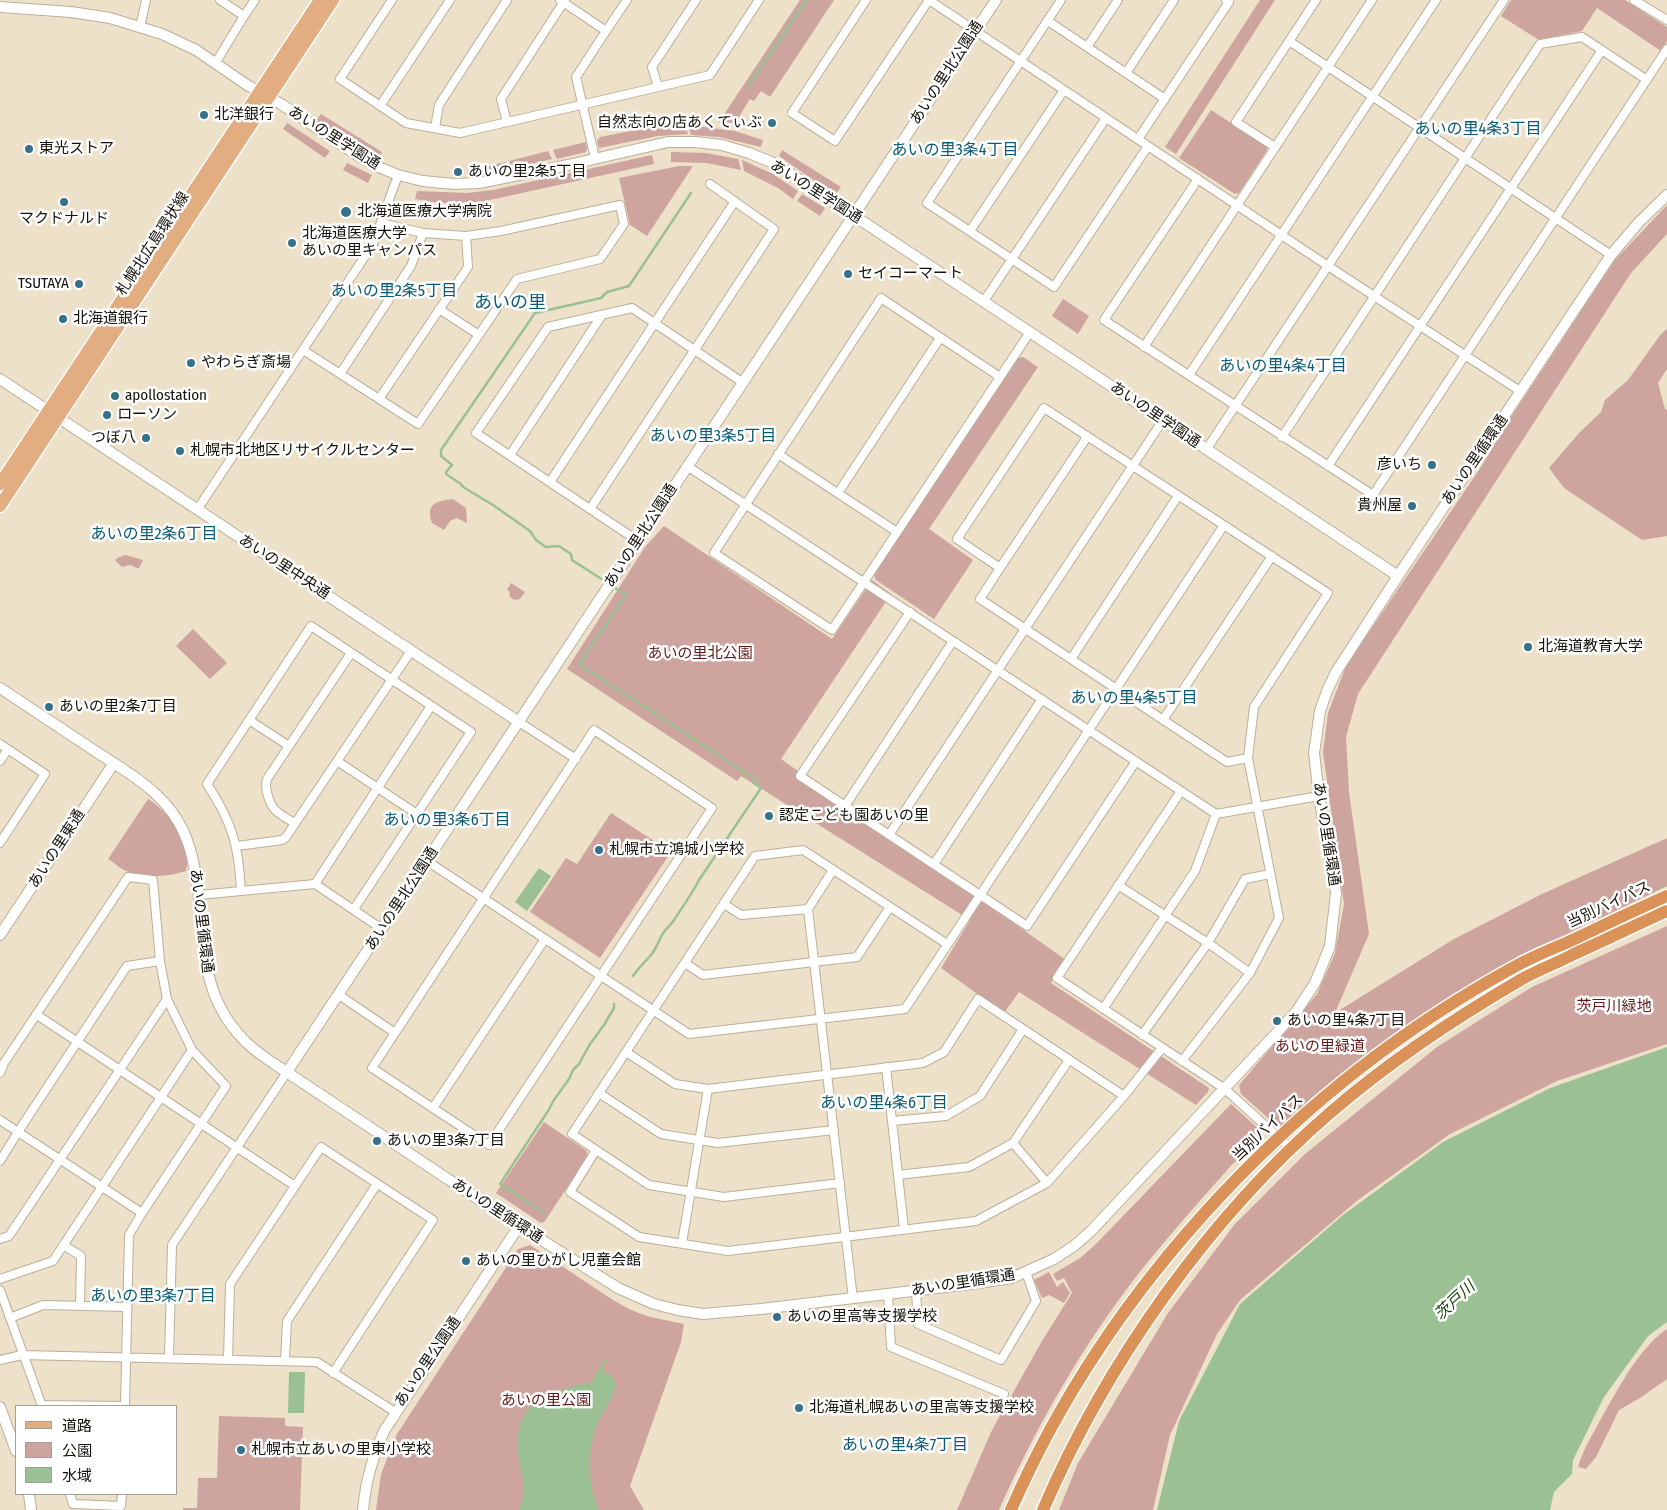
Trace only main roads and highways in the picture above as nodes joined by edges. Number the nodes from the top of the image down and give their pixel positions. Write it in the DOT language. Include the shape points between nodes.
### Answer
graph roads {
  1 [pos="320,0"];
  2 [pos="333,0"];
  3 [pos="263,95"];
  4 [pos="53,415"];
  5 [pos="0,484"];
  6 [pos="0,506"];
  7 [pos="1667,896"];
  8 [pos="1667,911"];
  9 [pos="1011,1510"];
  10 [pos="1043,1510"];
  1 -- 3 [label="main road, 札幌北広島環状線"];
  2 -- 3 [label="main road, 札幌北広島環状線"];
  3 -- 4 [label="main road, 札幌北広島環状線"];
  4 -- 5 [label="main road, 札幌北広島環状線"];
  4 -- 6 [label="main road, 札幌北広島環状線"];
  7 -- 9 [label="highway, 当別バイパス" via="1517,966 1457,1001 1361,1068 1279,1138 1219,1197 1118,1319 1063,1406 1024,1478"];
  8 -- 10 [label="highway, 当別バイパス" via="1524,978 1468,1012 1372,1078 1291,1149 1205,1242 1138,1336 1084,1423"];
}
